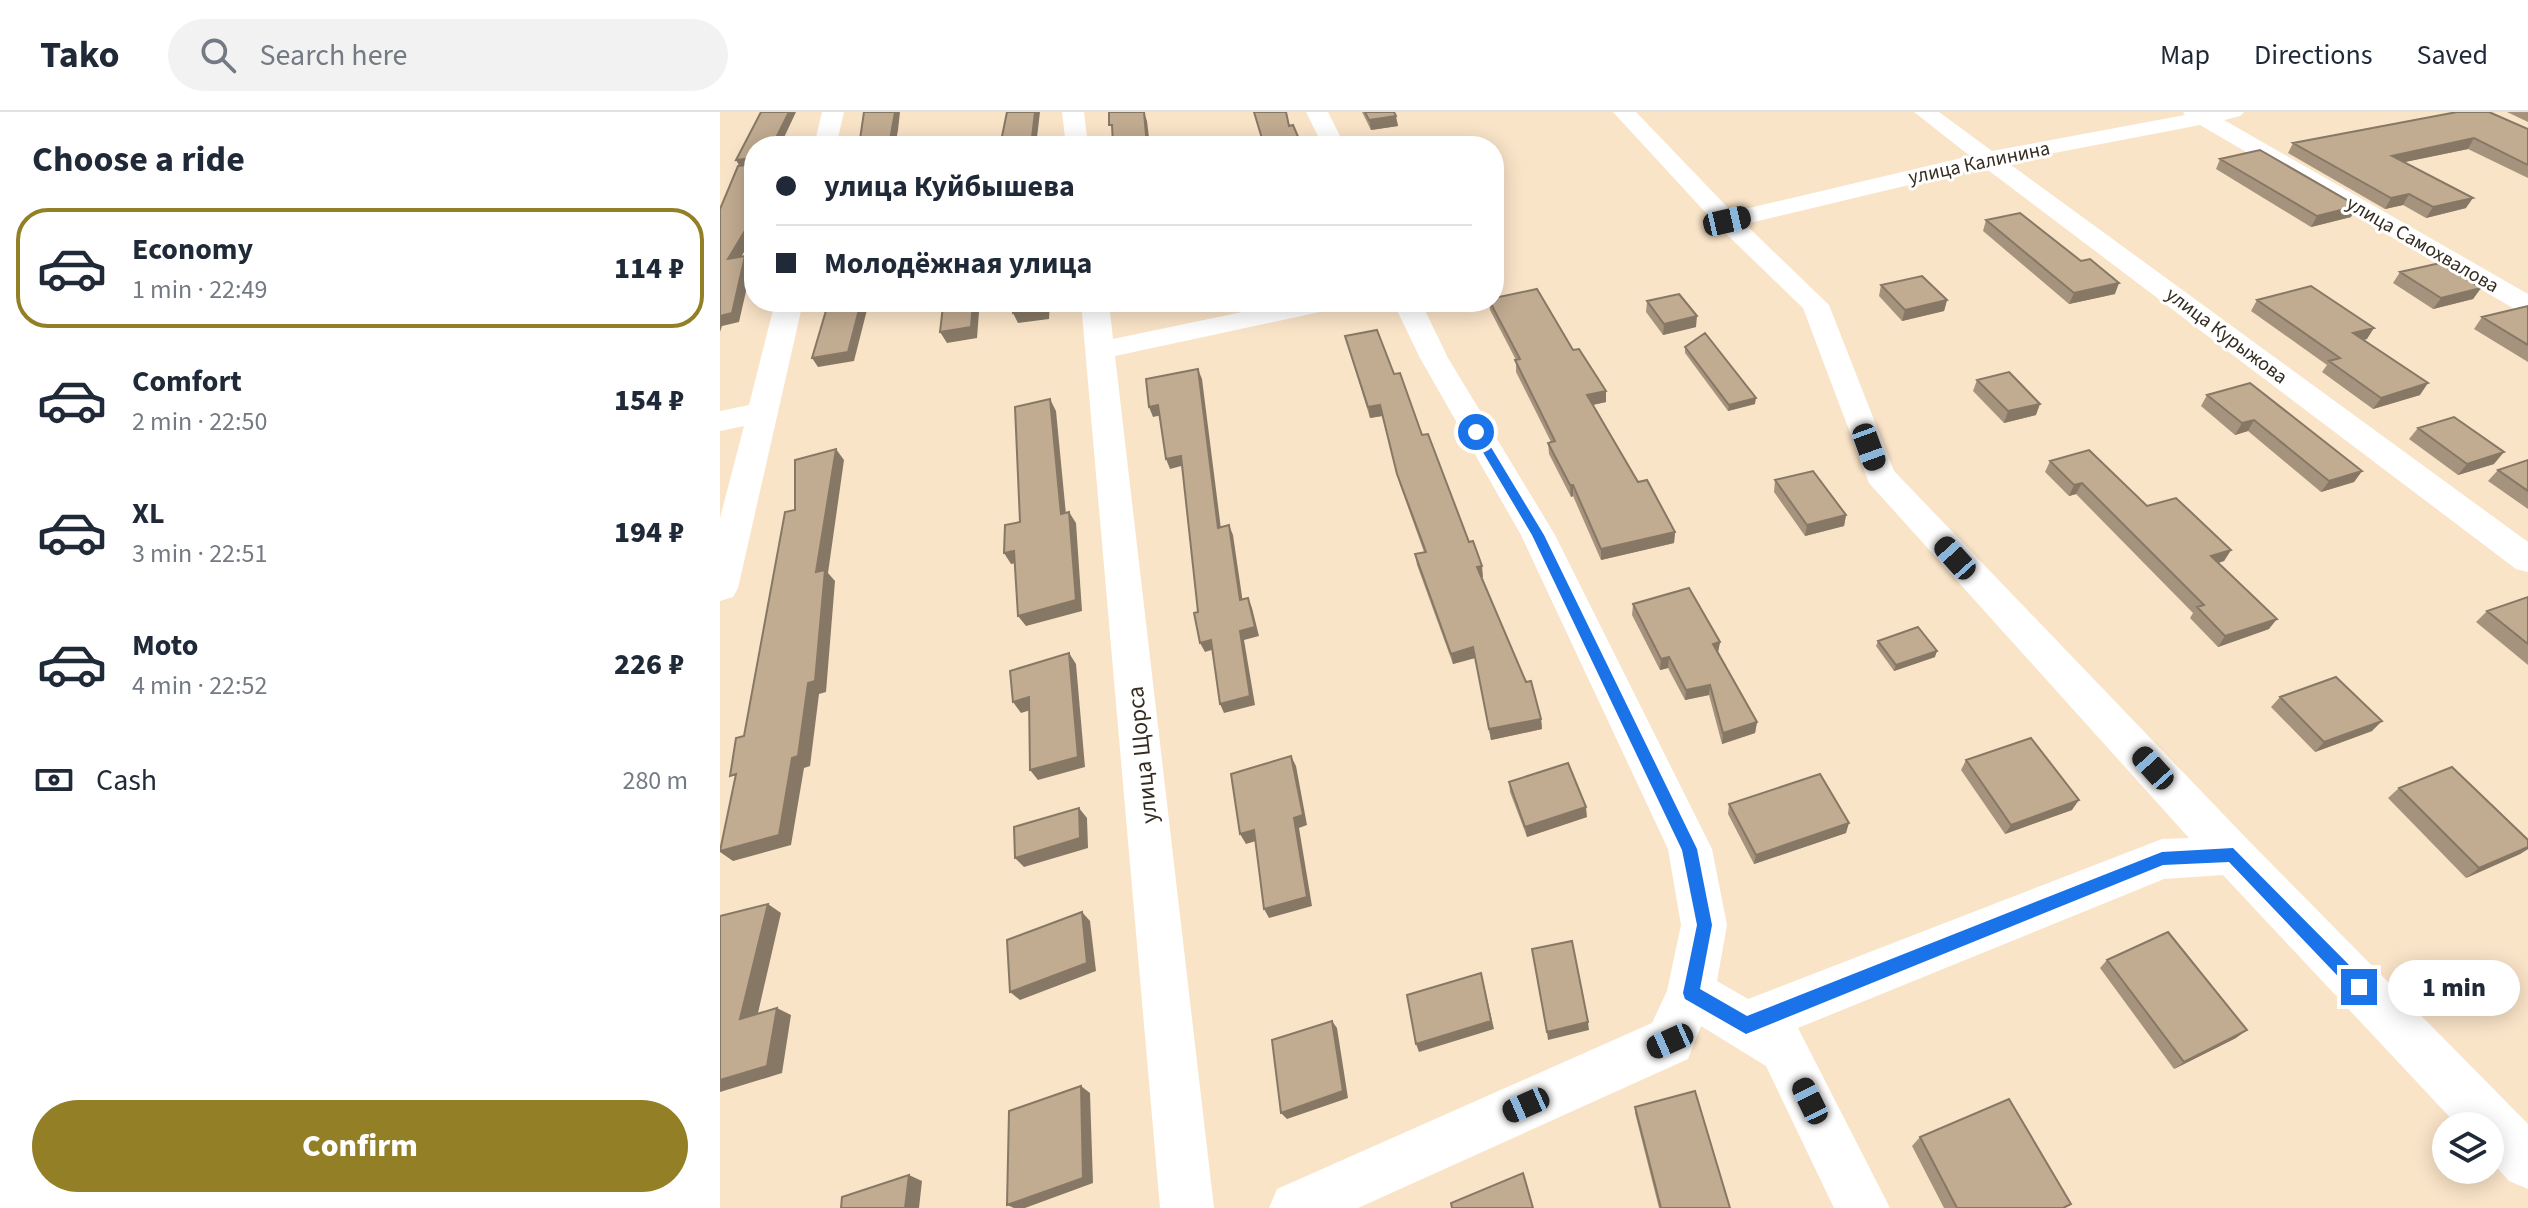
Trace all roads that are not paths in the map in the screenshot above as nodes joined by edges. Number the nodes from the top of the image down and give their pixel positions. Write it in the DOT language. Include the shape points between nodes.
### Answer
graph roads {
  1 [pos="833,112"];
  2 [pos="1073,112"];
  3 [pos="1317,112"];
  4 [pos="1624,112"];
  5 [pos="1925,112"];
  6 [pos="2233,112"];
  7 [pos="2199,115"];
  8 [pos="827,136"];
  9 [pos="1076,136"];
  10 [pos="1329,136"];
  11 [pos="1991,158"];
  12 [pos="1727,221"];
  13 [pos="2528,305"];
  14 [pos="787,312"];
  15 [pos="1096,312"];
  16 [pos="1282,312"];
  17 [pos="1412,312"];
  18 [pos="1101,350"];
  19 [pos="763,412"];
  20 [pos="720,421"];
  21 [pos="2528,560"];
  22 [pos="720,588"];
  23 [pos="2233,855"];
  24 [pos="1691,993"];
  25 [pos="1746,1025"];
  26 [pos="2528,1162"];
  27 [pos="1187,1208"];
  28 [pos="1296,1208"];
  29 [pos="1863,1208"];
  1 -- 8 [label="street"];
  2 -- 9 [label="street"];
  3 -- 10 [label="street"];
  4 -- 12 [label="street"];
  5 -- 11 [label="street, улица Курыжова"];
  6 -- 7 [label="street, улица Калинина"];
  7 -- 11 [label="street, улица Калинина"];
  7 -- 13 [label="street, улица Самохвалова"];
  11 -- 12 [label="street, улица Калинина"];
  11 -- 21 [label="street, улица Курыжова"];
  12 -- 23 [label="street" via="1815,305 1880,475"];
  14 -- 19 [label="street"];
  15 -- 18 [label="street, улица Щорса"];
  16 -- 18 [label="street"];
  17 -- 24 [label="street" via="1538,535 1690,849 1704,925"];
  18 -- 27 [label="street, улица Щорса"];
  19 -- 20 [label="street"];
  19 -- 22 [label="street"];
  23 -- 25 [label="street" via="2162,859"];
  23 -- 26 [label="street"];
  24 -- 25 [label="street"];
  24 -- 28 [label="street" via="1670,1041"];
  25 -- 29 [label="street" via="1784,1048"];
}
